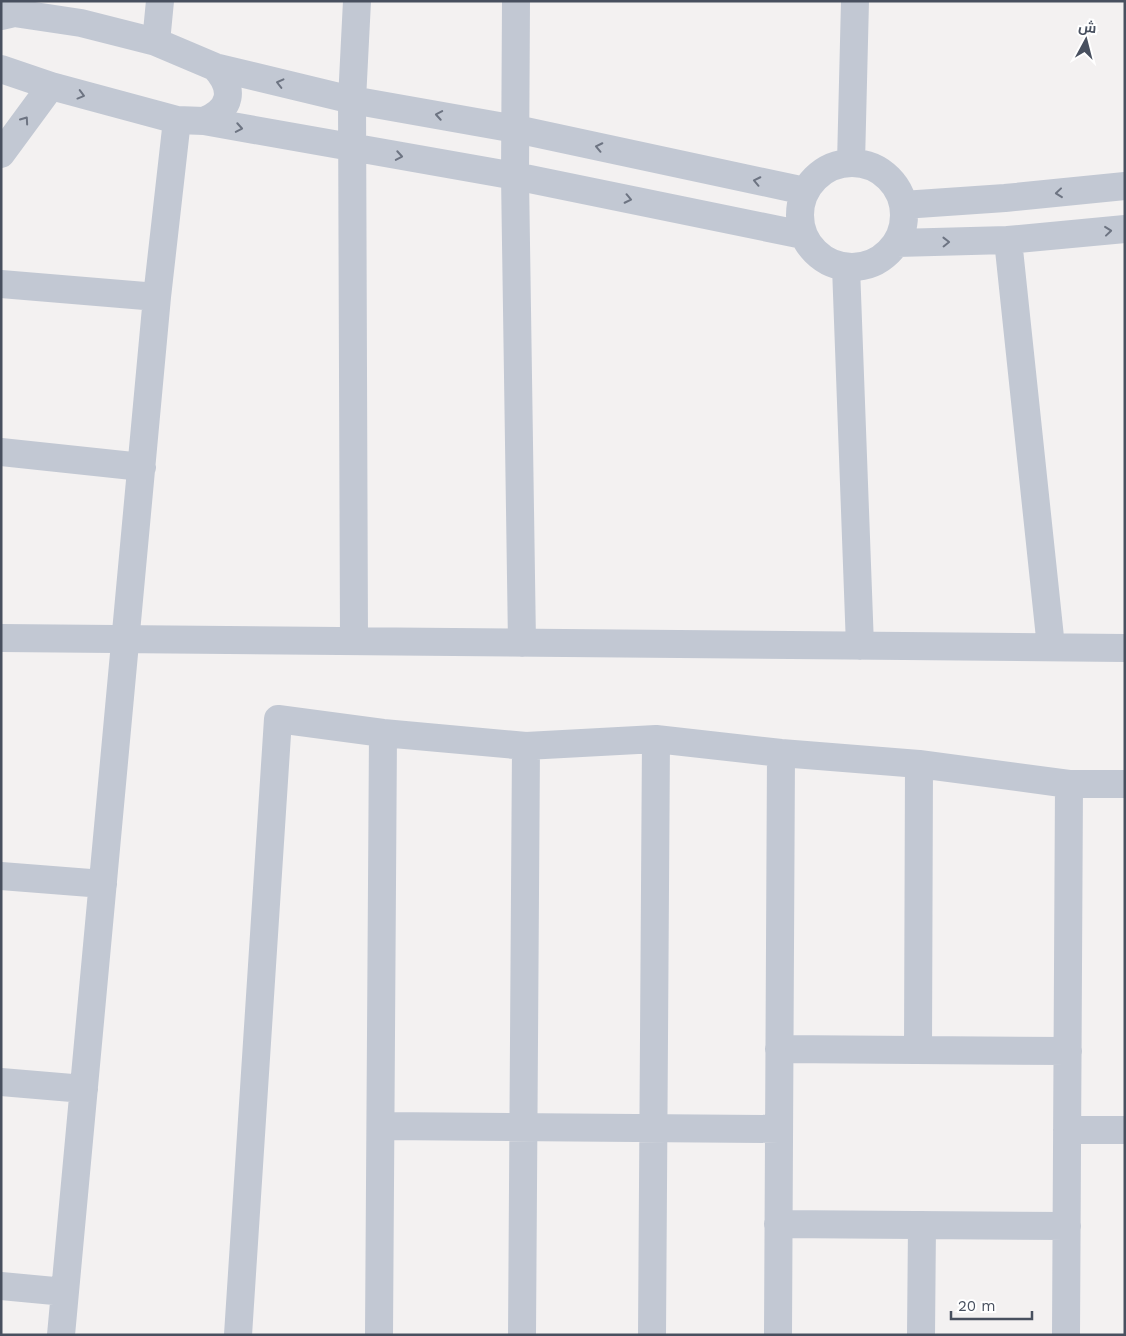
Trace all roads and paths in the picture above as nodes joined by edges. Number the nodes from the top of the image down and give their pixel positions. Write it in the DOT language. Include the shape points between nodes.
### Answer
graph roads {
  1 [pos="160,1"];
  2 [pos="357,1"];
  3 [pos="516,1"];
  4 [pos="855,1"];
  5 [pos="2,19"];
  6 [pos="156,42"];
  7 [pos="214,67"];
  8 [pos="1,69"];
  9 [pos="51,86"];
  10 [pos="352,100"];
  11 [pos="177,120"];
  12 [pos="204,121"];
  13 [pos="516,129"];
  14 [pos="353,148"];
  15 [pos="1,154"];
  16 [pos="851,163"];
  17 [pos="515,176"];
  18 [pos="1125,186"];
  19 [pos="805,191"];
  20 [pos="903,205"];
  21 [pos="1125,229"];
  22 [pos="803,235"];
  23 [pos="1008,240"];
  24 [pos="897,243"];
  25 [pos="846,267"];
  26 [pos="1,284"];
  27 [pos="157,297"];
  28 [pos="1,452"];
  29 [pos="142,467"];
  30 [pos="1,638"];
  31 [pos="126,639"];
  32 [pos="354,641"];
  33 [pos="522,643"];
  34 [pos="860,646"];
  35 [pos="1051,647"];
  36 [pos="1125,648"];
  37 [pos="383,733"];
  38 [pos="656,739"];
  39 [pos="526,746"];
  40 [pos="781,753"];
  41 [pos="920,764"];
  42 [pos="1069,784"];
  43 [pos="1125,784"];
  44 [pos="1,876"];
  45 [pos="103,884"];
  46 [pos="779,1049"];
  47 [pos="918,1050"];
  48 [pos="1068,1051"];
  49 [pos="1,1082"];
  50 [pos="84,1089"];
  51 [pos="381,1126"];
  52 [pos="523,1128"];
  53 [pos="654,1128"];
  54 [pos="779,1129"];
  55 [pos="1067,1130"];
  56 [pos="1125,1130"];
  57 [pos="778,1224"];
  58 [pos="922,1225"];
  59 [pos="1066,1226"];
  60 [pos="1,1286"];
  61 [pos="65,1292"];
  62 [pos="61,1335"];
  63 [pos="238,1335"];
  64 [pos="379,1335"];
  65 [pos="522,1335"];
  66 [pos="652,1335"];
  67 [pos="778,1335"];
  68 [pos="921,1335"];
  69 [pos="1066,1335"];
  1 -- 6 [label="street"];
  2 -- 10 [label="street"];
  3 -- 13 [label="street"];
  4 -- 16 [label="street"];
  5 -- 6 [label="street" via="14,14 81,23"];
  6 -- 7 [label="street"];
  10 -- 7 [label="street, one-way"];
  7 -- 12 [label="street" via="224,77 228,90 226,104 217,116"];
  8 -- 9 [label="street"];
  9 -- 11 [label="street, one-way"];
  15 -- 9 [label="street, one-way"];
  13 -- 10 [label="street, one-way"];
  10 -- 14 [label="street"];
  11 -- 12 [label="street"];
  11 -- 27 [label="street"];
  12 -- 14 [label="street, one-way"];
  13 -- 17 [label="street"];
  19 -- 13 [label="street, one-way"];
  14 -- 17 [label="street, one-way"];
  14 -- 32 [label="street"];
  16 -- 19 [label="street" via="833,166 817,176"];
  16 -- 20 [label="street" via="869,166 885,174 897,188"];
  17 -- 22 [label="street, one-way"];
  17 -- 33 [label="street"];
  18 -- 20 [label="street, one-way"];
  19 -- 22 [label="street" via="799,220"];
  20 -- 24 [label="street" via="904,224"];
  23 -- 21 [label="street, one-way"];
  22 -- 25 [label="street" via="813,251 828,262"];
  24 -- 23 [label="street, one-way"];
  23 -- 35 [label="street"];
  24 -- 25 [label="street" via="875,262 861,267"];
  25 -- 34 [label="street"];
  26 -- 27 [label="street"];
  27 -- 29 [label="street"];
  28 -- 29 [label="street"];
  29 -- 31 [label="street"];
  30 -- 31 [label="street"];
  31 -- 32 [label="street"];
  31 -- 45 [label="street"];
  32 -- 33 [label="street"];
  33 -- 34 [label="street"];
  34 -- 35 [label="street"];
  35 -- 36 [label="street"];
  37 -- 39 [label="street"];
  37 -- 51 [label="street"];
  37 -- 63 [label="street" via="278,719"];
  38 -- 39 [label="street"];
  38 -- 40 [label="street"];
  38 -- 53 [label="street"];
  39 -- 52 [label="street"];
  40 -- 41 [label="street"];
  40 -- 46 [label="street"];
  41 -- 42 [label="street"];
  41 -- 47 [label="street"];
  42 -- 43 [label="street"];
  42 -- 48 [label="street"];
  44 -- 45 [label="street"];
  45 -- 50 [label="street"];
  46 -- 47 [label="street"];
  46 -- 54 [label="street"];
  47 -- 48 [label="street"];
  48 -- 55 [label="street"];
  49 -- 50 [label="street"];
  50 -- 61 [label="street"];
  51 -- 52 [label="street"];
  51 -- 64 [label="street"];
  52 -- 53 [label="street"];
  52 -- 65 [label="street"];
  53 -- 54 [label="street"];
  53 -- 66 [label="street"];
  54 -- 57 [label="street"];
  55 -- 56 [label="street"];
  55 -- 59 [label="street"];
  57 -- 58 [label="street"];
  57 -- 67 [label="street"];
  58 -- 59 [label="street"];
  58 -- 68 [label="street"];
  59 -- 69 [label="street"];
  60 -- 61 [label="street"];
  61 -- 62 [label="street"];
}
